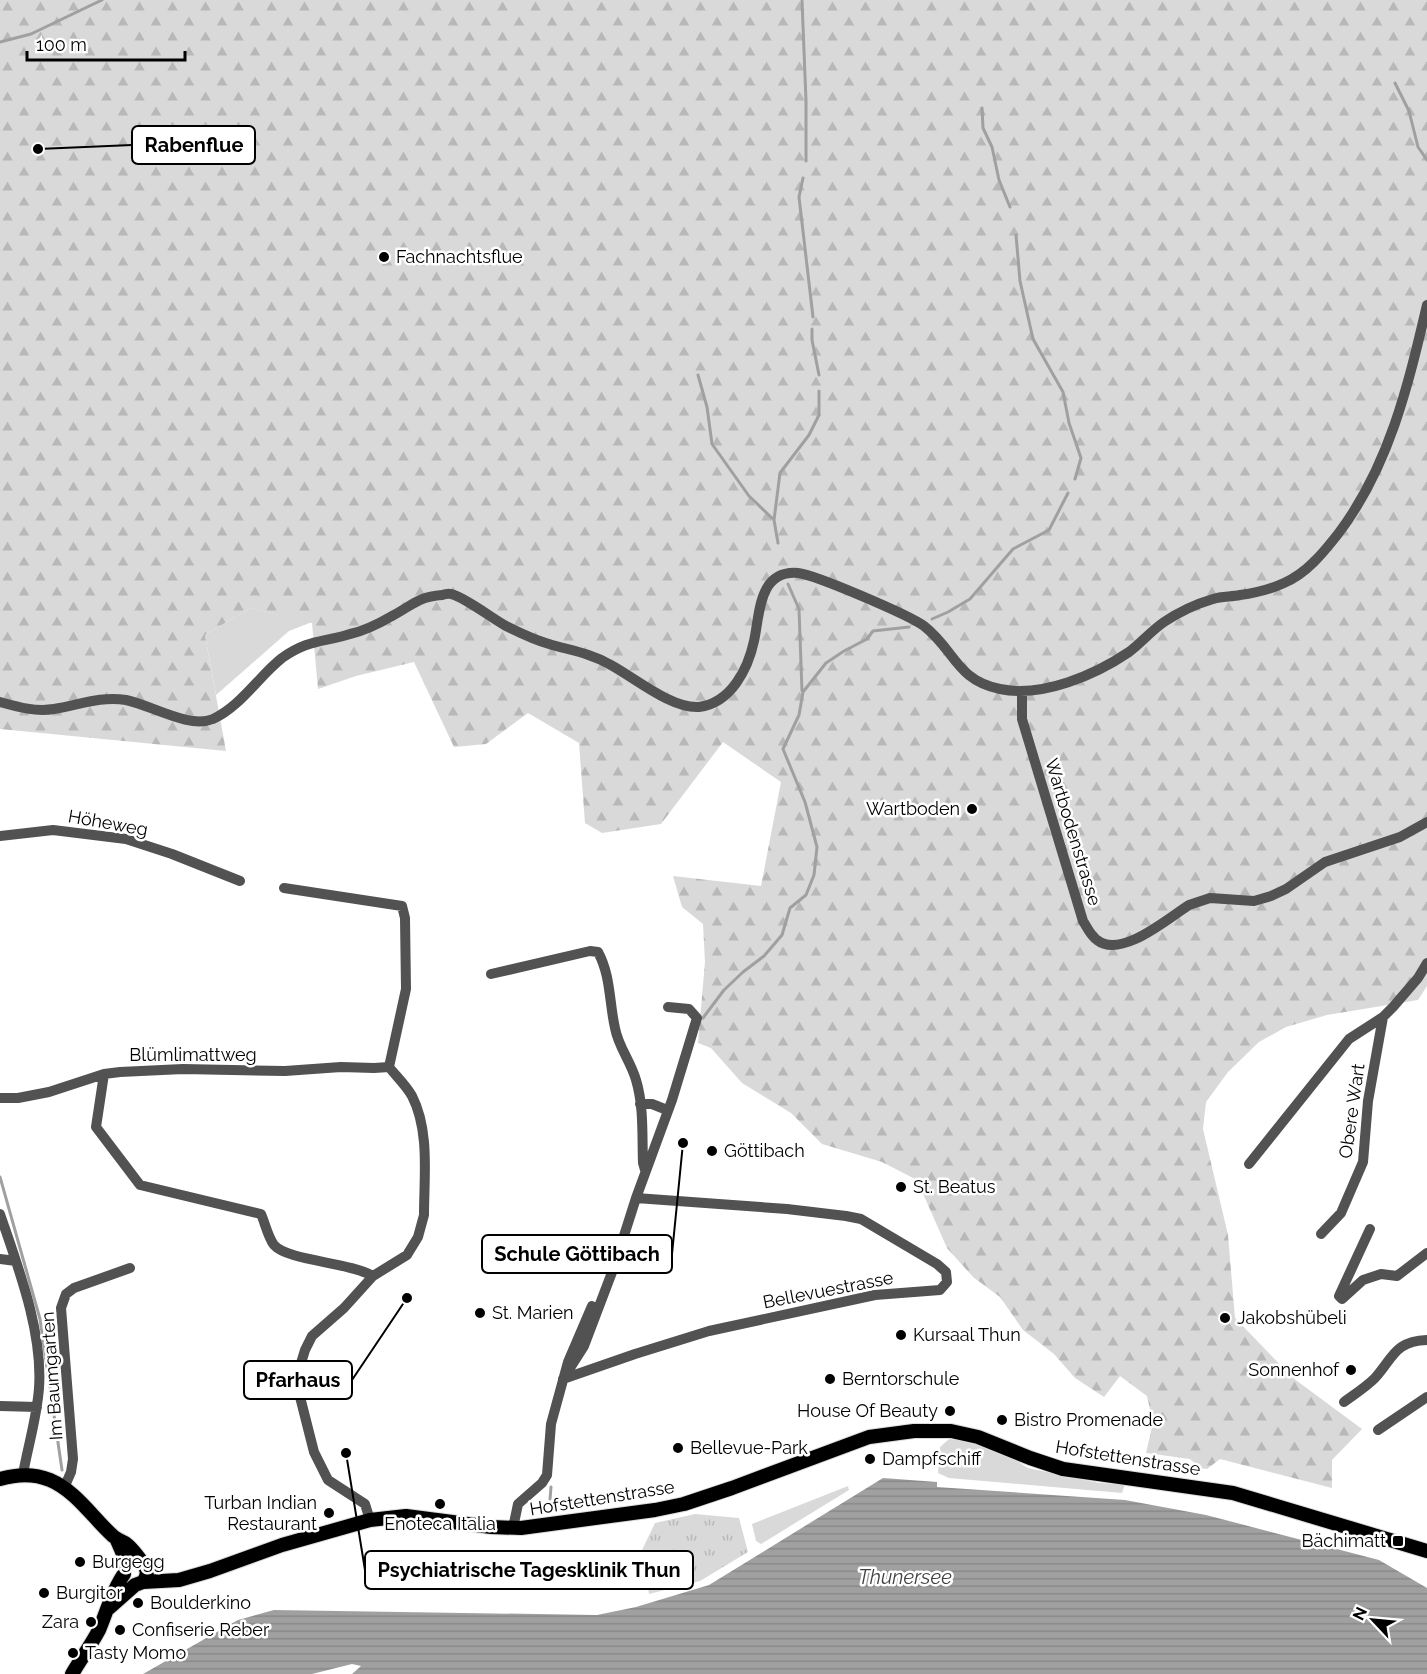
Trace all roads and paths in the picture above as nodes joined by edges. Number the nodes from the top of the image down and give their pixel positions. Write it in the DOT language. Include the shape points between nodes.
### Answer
graph roads {
  1 [pos="1427,305"];
  2 [pos="1022,691"];
  3 [pos="0,702"];
  4 [pos="1427,822"];
  5 [pos="0,836"];
  6 [pos="240,881"];
  7 [pos="284,888"];
  8 [pos="1427,963"];
  9 [pos="491,974"];
  10 [pos="668,1007"];
  11 [pos="1383,1017"];
  12 [pos="389,1066"];
  13 [pos="104,1074"];
  14 [pos="0,1098"];
  15 [pos="640,1104"];
  16 [pos="668,1110"];
  17 [pos="1249,1164"];
  18 [pos="645,1172"];
  19 [pos="636,1198"];
  20 [pos="0,1214"];
  21 [pos="1370,1229"];
  22 [pos="1321,1234"];
  23 [pos="1427,1253"];
  24 [pos="0,1259"];
  25 [pos="16,1261"];
  26 [pos="130,1268"];
  27 [pos="374,1276"];
  28 [pos="1427,1340"];
  29 [pos="563,1379"];
  30 [pos="1427,1397"];
  31 [pos="1344,1402"];
  32 [pos="0,1406"];
  33 [pos="37,1407"];
  34 [pos="1378,1430"];
  35 [pos="23,1474"];
  36 [pos="0,1479"];
  37 [pos="64,1488"];
  38 [pos="370,1521"];
  39 [pos="513,1528"];
  40 [pos="116,1538"];
  41 [pos="1427,1551"];
  42 [pos="124,1571"];
  43 [pos="141,1575"];
  44 [pos="108,1608"];
  45 [pos="72,1674"];
  1 -- 2 [label="street" via="1406,391 1378,468 1357,508 1310,566 1290,581 1266,590 1217,598 1186,610 1158,626 1133,650 1088,675"];
  2 -- 3 [label="street" via="1000,689 965,674 921,623 814,577 795,573 776,577 767,588 759,605 754,644 740,680 723,698 702,707 685,706 607,662 504,625 452,594 424,596 352,634 309,642 281,659 232,706 210,721 188,720 130,701 104,698 50,710 27,710"];
  2 -- 4 [label="street, Wartbodenstrasse" via="1022,719 1079,910 1089,932 1103,943 1127,944 1199,901 1254,901 1270,896 1325,862 1400,837"];
  5 -- 6 [label="street, Höheweg" via="53,830 126,839"];
  7 -- 12 [label="street" via="402,906 406,989"];
  8 -- 11 [label="street, Obere Wart" via="1403,998"];
  9 -- 15 [label="street" via="598,952 610,988 615,1031 636,1078"];
  10 -- 16 [label="street" via="689,1009 697,1018"];
  11 -- 17 [label="street, Obere Wart" via="1349,1039"];
  11 -- 22 [label="street, Obere Wart" via="1368,1101 1363,1162 1341,1213"];
  12 -- 13 [label="street, Blümlimattweg"];
  12 -- 27 [label="street" via="410,1092 419,1119 424,1141 424,1215 418,1237 407,1255"];
  13 -- 14 [label="street, Blümlimattweg" via="49,1092"];
  13 -- 27 [label="street" via="96,1126 140,1185 261,1214 274,1244 286,1254 355,1267"];
  15 -- 16 [label="street"];
  15 -- 18 [label="street"];
  16 -- 18 [label="street"];
  18 -- 19 [label="street"];
  19 -- 29 [label="street" via="591,1329 575,1364"];
  19 -- 29 [label="street, Bellevuestrasse" via="787,1209 861,1219 937,1264 946,1272 947,1282 940,1290 875,1295 709,1331"];
  20 -- 25 [label="street"];
  21 -- 23 [label="street" via="1339,1296 1342,1299 1363,1280 1397,1276"];
  24 -- 25 [label="street"];
  25 -- 33 [label="street" via="34,1328 39,1367"];
  26 -- 37 [label="street, Im Baumgarten" via="74,1287 66,1294 61,1308 74,1459"];
  27 -- 38 [label="street" via="312,1336 300,1363 297,1385 314,1452 328,1480 365,1504"];
  28 -- 31 [label="street" via="1410,1342 1397,1350 1375,1378"];
  29 -- 39 [label="street" via="551,1424 547,1475 518,1504"];
  30 -- 34 [label="street"];
  32 -- 33 [label="street"];
  33 -- 35 [label="street"];
  35 -- 36 [label="main road"];
  35 -- 37 [label="main road"];
  37 -- 40 [label="main road"];
  38 -- 39 [label="main road, Hofstettenstrasse" via="414,1516"];
  38 -- 43 [label="main road, Hofstettenstrasse" via="282,1545 179,1580"];
  39 -- 41 [label="main road, Hofstettenstrasse" via="655,1510 711,1496 868,1437 934,1431 978,1437 1063,1468 1233,1493"];
  40 -- 42 [label="main road" via="124,1556"];
  40 -- 43 [label="main road" via="129,1547"];
  42 -- 43 [label="main road" via="127,1582"];
  42 -- 43 [label="main road, Hofstettenstrasse" via="135,1562"];
  42 -- 44 [label="main road"];
  43 -- 44 [label="main road"];
  44 -- 45 [label="main road" via="93,1642"];
}
